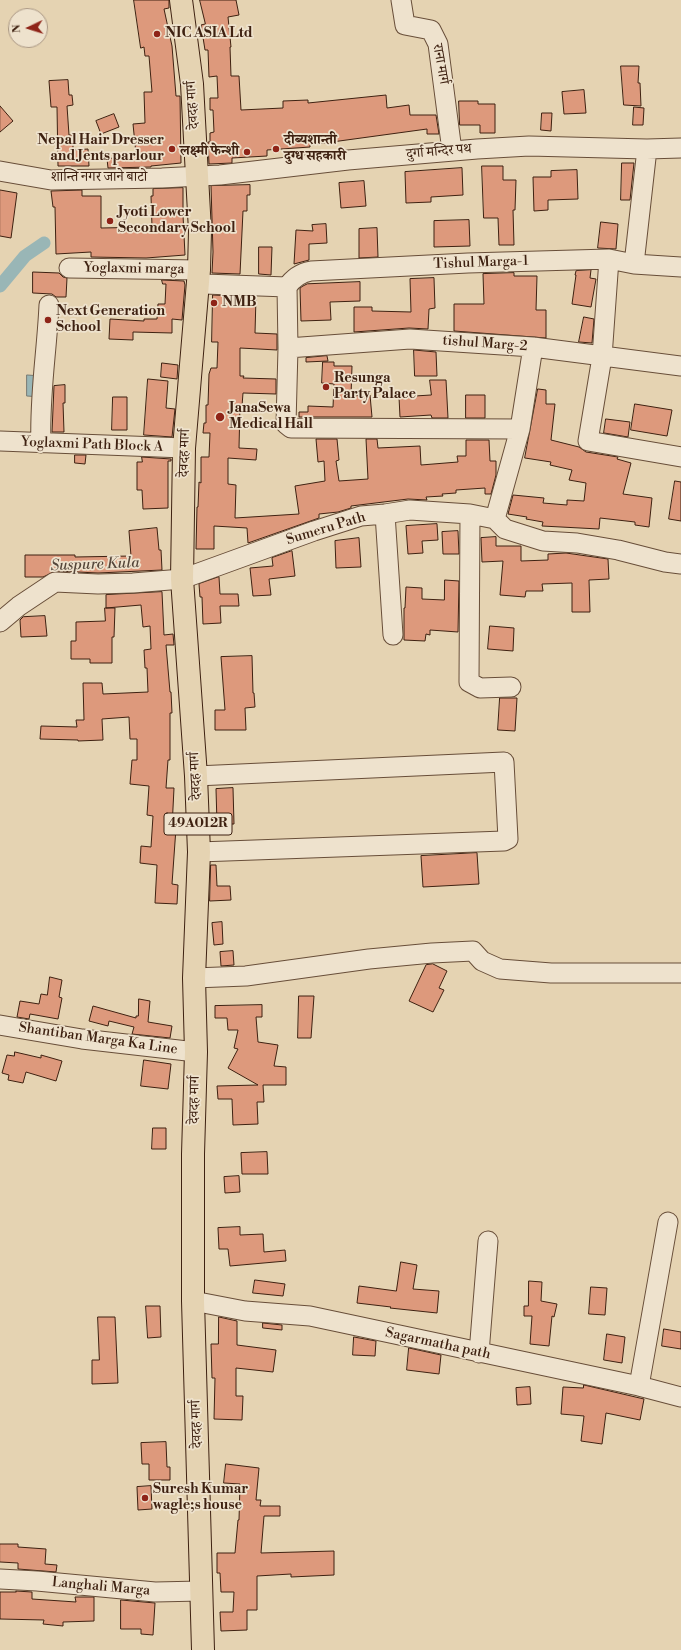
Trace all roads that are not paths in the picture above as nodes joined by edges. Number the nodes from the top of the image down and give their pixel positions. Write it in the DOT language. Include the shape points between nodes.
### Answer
graph roads {
  1 [pos="181,0"];
  2 [pos="401,0"];
  3 [pos="681,148"];
  4 [pos="647,149"];
  5 [pos="452,151"];
  6 [pos="0,171"];
  7 [pos="198,176"];
  8 [pos="609,259"];
  9 [pos="634,264"];
  10 [pos="681,267"];
  11 [pos="69,268"];
  12 [pos="199,276"];
  13 [pos="287,287"];
  14 [pos="50,305"];
  15 [pos="288,348"];
  16 [pos="533,348"];
  17 [pos="602,356"];
  18 [pos="681,366"];
  19 [pos="520,429"];
  20 [pos="0,441"];
  21 [pos="41,443"];
  22 [pos="184,448"];
  23 [pos="681,457"];
  24 [pos="385,514"];
  25 [pos="470,514"];
  26 [pos="495,519"];
  27 [pos="681,564"];
  28 [pos="182,579"];
  29 [pos="0,622"];
  30 [pos="393,635"];
  31 [pos="511,687"];
  32 [pos="196,776"];
  33 [pos="199,852"];
  34 [pos="681,973"];
  35 [pos="194,978"];
  36 [pos="0,1025"];
  37 [pos="196,1052"];
  38 [pos="668,1222"];
  39 [pos="488,1241"];
  40 [pos="193,1301"];
  41 [pos="479,1353"];
  42 [pos="639,1386"];
  43 [pos="681,1397"];
  44 [pos="0,1580"];
  45 [pos="201,1592"];
  46 [pos="203,1650"];
  1 -- 7 [label="main road, देवदह मार्ग / 49A012R" via="192,84"];
  2 -- 5 [label="street, राना मार्ग" via="405,25 431,30 438,44"];
  3 -- 4 [label="street, दुर्गा मन्दिर पथ"];
  4 -- 5 [label="street, दुर्गा मन्दिर पथ" via="528,146"];
  4 -- 9 [label="street"];
  5 -- 7 [label="street, दुर्गा मन्दिर पथ"];
  6 -- 7 [label="street, शान्ति नगर जाने बाटो" via="51,180"];
  7 -- 12 [label="main road, देवदह मार्ग / 49A012R"];
  8 -- 9 [label="street, Tishul Marga-1"];
  8 -- 13 [label="street, Tishul Marga-1" via="311,271 297,276"];
  8 -- 17 [label="street"];
  9 -- 10 [label="street, Tishul Marga-1"];
  11 -- 12 [label="street, Yoglaxmi marga"];
  12 -- 13 [label="street, Yoglaxmi marga" via="204,284"];
  12 -- 22 [label="main road, देवदह मार्ग / 49A012R"];
  13 -- 15 [label="street"];
  14 -- 21 [label="street" via="41,391"];
  15 -- 16 [label="street, tishul Marg-2" via="410,340"];
  15 -- 19 [label="street" via="286,424 291,428"];
  16 -- 17 [label="street, tishul Marg-2"];
  16 -- 19 [label="street"];
  17 -- 18 [label="street, tishul Marg-2"];
  17 -- 23 [label="street" via="588,441"];
  19 -- 26 [label="street"];
  20 -- 21 [label="street, Yoglaxmi Path Block A"];
  21 -- 22 [label="street, Yoglaxmi Path Block A"];
  22 -- 28 [label="main road, देवदह मार्ग / 49A012R"];
  24 -- 25 [label="street, Sumeru Path" via="410,510"];
  24 -- 28 [label="street, Sumeru Path" via="361,516 314,531"];
  24 -- 30 [label="street"];
  25 -- 26 [label="street, Sumeru Path"];
  25 -- 31 [label="street" via="469,682 480,688"];
  26 -- 27 [label="street, Sumeru Path" via="505,529 543,541 577,543"];
  28 -- 29 [label="street, Sumeru Path" via="105,584 55,582"];
  28 -- 32 [label="main road, देवदह मार्ग / 49A012R"];
  32 -- 33 [label="main road, देवदह मार्ग / 49A012R"];
  32 -- 33 [label="street" via="504,762 508,839"];
  33 -- 35 [label="main road, देवदह मार्ग / 49A012R"];
  34 -- 35 [label="street" via="558,973 500,969 482,960 473,951 369,959 246,976"];
  35 -- 37 [label="main road, देवदह मार्ग / 49A012R"];
  36 -- 37 [label="street, Shantiban Marga Ka Line" via="82,1039"];
  37 -- 40 [label="main road, देवदह मार्ग / 49A012R"];
  38 -- 42 [label="street"];
  39 -- 41 [label="street"];
  40 -- 41 [label="street, Sagarmatha path" via="245,1311 310,1316"];
  40 -- 45 [label="main road, देवदह मार्ग / 49A012R"];
  41 -- 42 [label="street, Sagarmatha path"];
  42 -- 43 [label="street, Sagarmatha path"];
  44 -- 45 [label="street, Langhali Marga" via="155,1592"];
  45 -- 46 [label="main road, देवदह मार्ग / 49A012R"];
}
